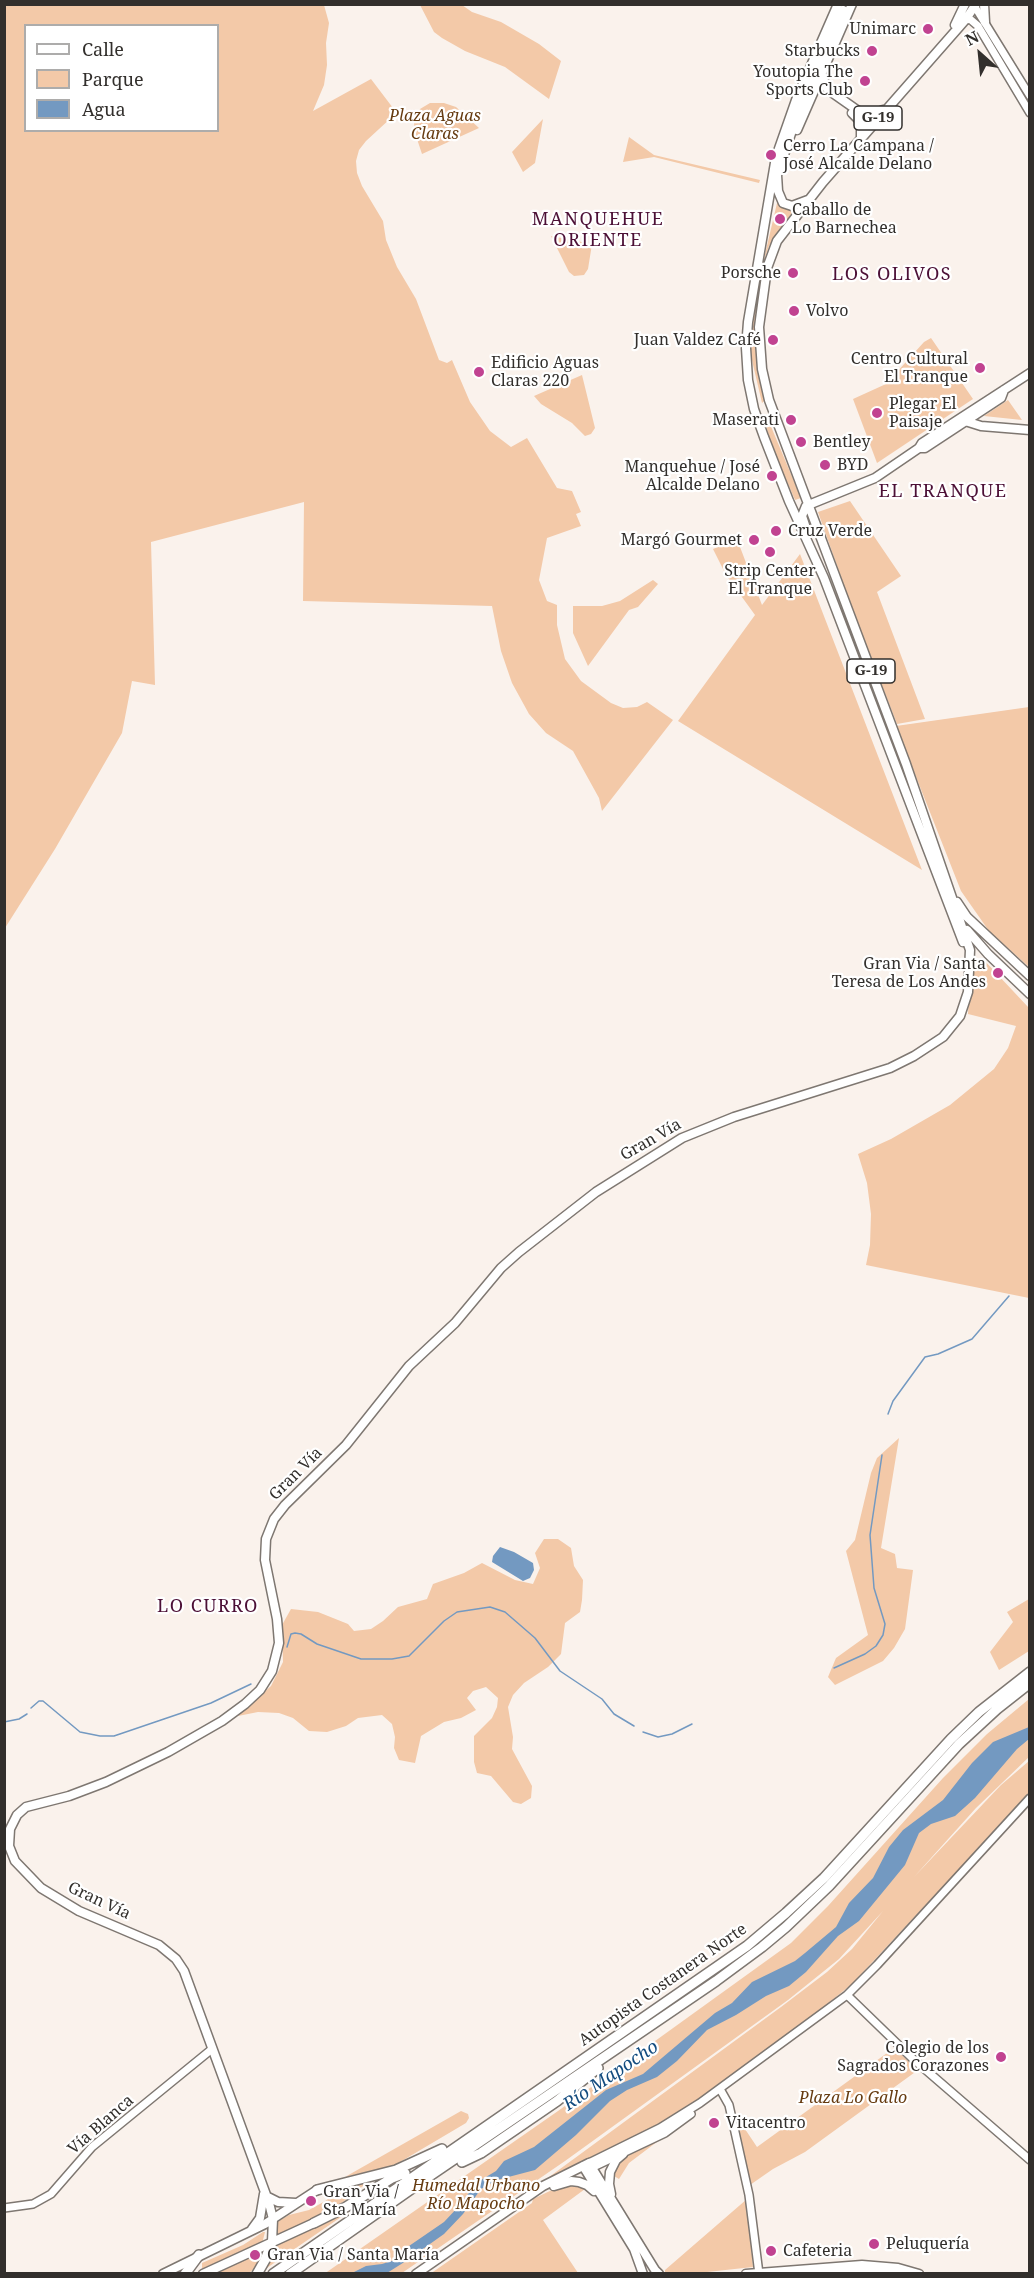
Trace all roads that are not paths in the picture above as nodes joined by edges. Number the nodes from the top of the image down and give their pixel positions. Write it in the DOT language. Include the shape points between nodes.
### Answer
graph roads {
  1 [pos="852,4"];
  2 [pos="965,4"];
  3 [pos="977,5"];
  4 [pos="840,7"];
  5 [pos="966,19"];
  6 [pos="985,22"];
  7 [pos="950,37"];
  8 [pos="990,49"];
  9 [pos="1004,54"];
  10 [pos="822,75"];
  11 [pos="1029,96"];
  12 [pos="811,100"];
  13 [pos="886,108"];
  14 [pos="1029,113"];
  15 [pos="861,138"];
  16 [pos="784,154"];
  17 [pos="777,175"];
  18 [pos="771,190"];
  19 [pos="808,200"];
  20 [pos="1029,372"];
  21 [pos="1005,390"];
  22 [pos="752,400"];
  23 [pos="769,400"];
  24 [pos="979,412"];
  25 [pos="757,418"];
  26 [pos="959,422"];
  27 [pos="982,427"];
  28 [pos="1029,430"];
  29 [pos="786,448"];
  30 [pos="808,505"];
  31 [pos="817,563"];
  32 [pos="950,900"];
  33 [pos="962,925"];
  34 [pos="1004,953"];
  35 [pos="988,954"];
  36 [pos="970,959"];
  37 [pos="1009,975"];
  38 [pos="1029,976"];
  39 [pos="1029,987"];
  40 [pos="1029,994"];
  41 [pos="1029,1672"];
  42 [pos="1029,1683"];
  43 [pos="1029,1798"];
  44 [pos="847,1995"];
  45 [pos="619,2047"];
  46 [pos="212,2049"];
  47 [pos="720,2089"];
  48 [pos="700,2103"];
  49 [pos="472,2135"];
  50 [pos="622,2154"];
  51 [pos="1029,2160"];
  52 [pos="462,2162"];
  53 [pos="588,2167"];
  54 [pos="405,2173"];
  55 [pos="554,2186"];
  56 [pos="317,2190"];
  57 [pos="265,2194"];
  58 [pos="530,2196"];
  59 [pos="297,2203"];
  60 [pos="611,2205"];
  61 [pos="4,2208"];
  62 [pos="273,2219"];
  63 [pos="314,2223"];
  64 [pos="250,2231"];
  65 [pos="272,2242"];
  66 [pos="204,2253"];
  67 [pos="657,2272"];
  68 [pos="204,2273"];
  69 [pos="759,2273"];
  70 [pos="163,2274"];
  71 [pos="185,2274"];
  72 [pos="257,2274"];
  73 [pos="273,2274"];
  74 [pos="290,2274"];
  75 [pos="416,2274"];
  76 [pos="644,2274"];
  77 [pos="746,2274"];
  78 [pos="812,2274"];
  79 [pos="894,2274"];
  80 [pos="919,2274"];
  1 -- 10 [label="main road"];
  2 -- 7 [label="main road, G-19"];
  3 -- 5 [label="main road"];
  3 -- 6 [label="main road"];
  4 -- 16 [label="main road"];
  4 -- 18 [label="main road, G-19" via="780,141"];
  5 -- 7 [label="main road"];
  5 -- 8 [label="street" via="976,24"];
  6 -- 9 [label="street"];
  7 -- 13 [label="main road, G-19"];
  8 -- 9 [label="street"];
  8 -- 14 [label="street"];
  9 -- 11 [label="street"];
  10 -- 12 [label="main road"];
  10 -- 13 [label="main road" via="827,89 864,115"];
  12 -- 15 [label="main road" via="829,96 858,117"];
  12 -- 16 [label="main road"];
  13 -- 15 [label="main road, G-19"];
  15 -- 19 [label="main road, G-19"];
  16 -- 17 [label="main road"];
  17 -- 18 [label="main road"];
  17 -- 19 [label="main road" via="783,203 792,206"];
  18 -- 22 [label="main road, G-19" via="747,330"];
  19 -- 23 [label="main road, G-19" via="777,241 766,268 760,346"];
  20 -- 21 [label="main road"];
  21 -- 24 [label="main road" via="1001,398"];
  21 -- 26 [label="main road"];
  22 -- 23 [label="main road" via="761,406"];
  22 -- 25 [label="main road, G-19"];
  23 -- 29 [label="main road, G-19"];
  24 -- 26 [label="main road"];
  24 -- 27 [label="main road" via="977,418"];
  25 -- 29 [label="main road" via="768,415 781,447"];
  25 -- 31 [label="main road, G-19"];
  26 -- 27 [label="main road"];
  26 -- 30 [label="main road" via="870,480"];
  27 -- 28 [label="main road"];
  29 -- 30 [label="main road, G-19"];
  30 -- 31 [label="main road" via="802,516"];
  30 -- 32 [label="main road, G-19" via="906,764"];
  31 -- 32 [label="main road, G-19"];
  32 -- 33 [label="main road, G-19"];
  32 -- 34 [label="main road, G-19"];
  32 -- 36 [label="main road, Gran Vía"];
  33 -- 35 [label="main road, G-19"];
  33 -- 36 [label="main road, Gran Vía"];
  34 -- 35 [label="main road"];
  34 -- 38 [label="main road, G-19"];
  35 -- 36 [label="main road"];
  35 -- 37 [label="main road, G-19"];
  36 -- 46 [label="main road, Gran Vía" via="968,992 960,1016 947,1033 924,1050 877,1073 682,1138 596,1192 508,1262 455,1323 404,1372 346,1445 274,1519 264,1553 279,1643 272,1671 260,1690 222,1721 177,1747 106,1782 33,1804 14,1819 9,1834 10,1851 33,1881 79,1911 152,1941 176,1959 191,1984"];
  37 -- 39 [label="main road"];
  37 -- 40 [label="main road, G-19"];
  41 -- 49 [label="highway, Autopista Costanera Norte" via="951,1739 824,1878 766,1930"];
  42 -- 45 [label="highway, Autopista Costanera Norte" via="959,1744 829,1886 786,1927 740,1965"];
  43 -- 44 [label="street"];
  44 -- 47 [label="street"];
  44 -- 51 [label="street"];
  45 -- 52 [label="highway" via="570,2091"];
  45 -- 74 [label="highway, Autopista Costanera Norte"];
  46 -- 57 [label="main road, Gran Vía"];
  46 -- 61 [label="street, Vía Blanca" via="92,2147 51,2194 33,2204"];
  47 -- 48 [label="street"];
  47 -- 69 [label="street" via="729,2105 750,2198"];
  48 -- 50 [label="street" via="665,2133"];
  48 -- 53 [label="street"];
  49 -- 56 [label="highway" via="390,2172"];
  49 -- 73 [label="highway, Autopista Costanera Norte"];
  50 -- 53 [label="street"];
  50 -- 60 [label="main road" via="609,2176"];
  53 -- 55 [label="main road"];
  53 -- 58 [label="main road" via="543,2186"];
  53 -- 60 [label="main road"];
  54 -- 63 [label="highway"];
  55 -- 58 [label="main road"];
  55 -- 60 [label="main road" via="570,2181 583,2183"];
  56 -- 59 [label="main road"];
  57 -- 59 [label="main road" via="278,2202"];
  57 -- 62 [label="main road, Gran Vía"];
  57 -- 64 [label="main road" via="260,2218"];
  58 -- 75 [label="main road"];
  59 -- 62 [label="main road"];
  60 -- 67 [label="main road"];
  60 -- 76 [label="main road"];
  62 -- 64 [label="main road"];
  62 -- 65 [label="main road, Gran Vía"];
  63 -- 65 [label="main road"];
  64 -- 66 [label="main road"];
  65 -- 68 [label="main road"];
  65 -- 72 [label="highway"];
  66 -- 68 [label="main road" via="198,2266"];
  66 -- 70 [label="main road"];
  66 -- 71 [label="highway"];
  67 -- 76 [label="main road" via="649,2270"];
  69 -- 77 [label="main road"];
  69 -- 80 [label="main road" via="862,2265"];
  78 -- 79 [label="main road"];
}
